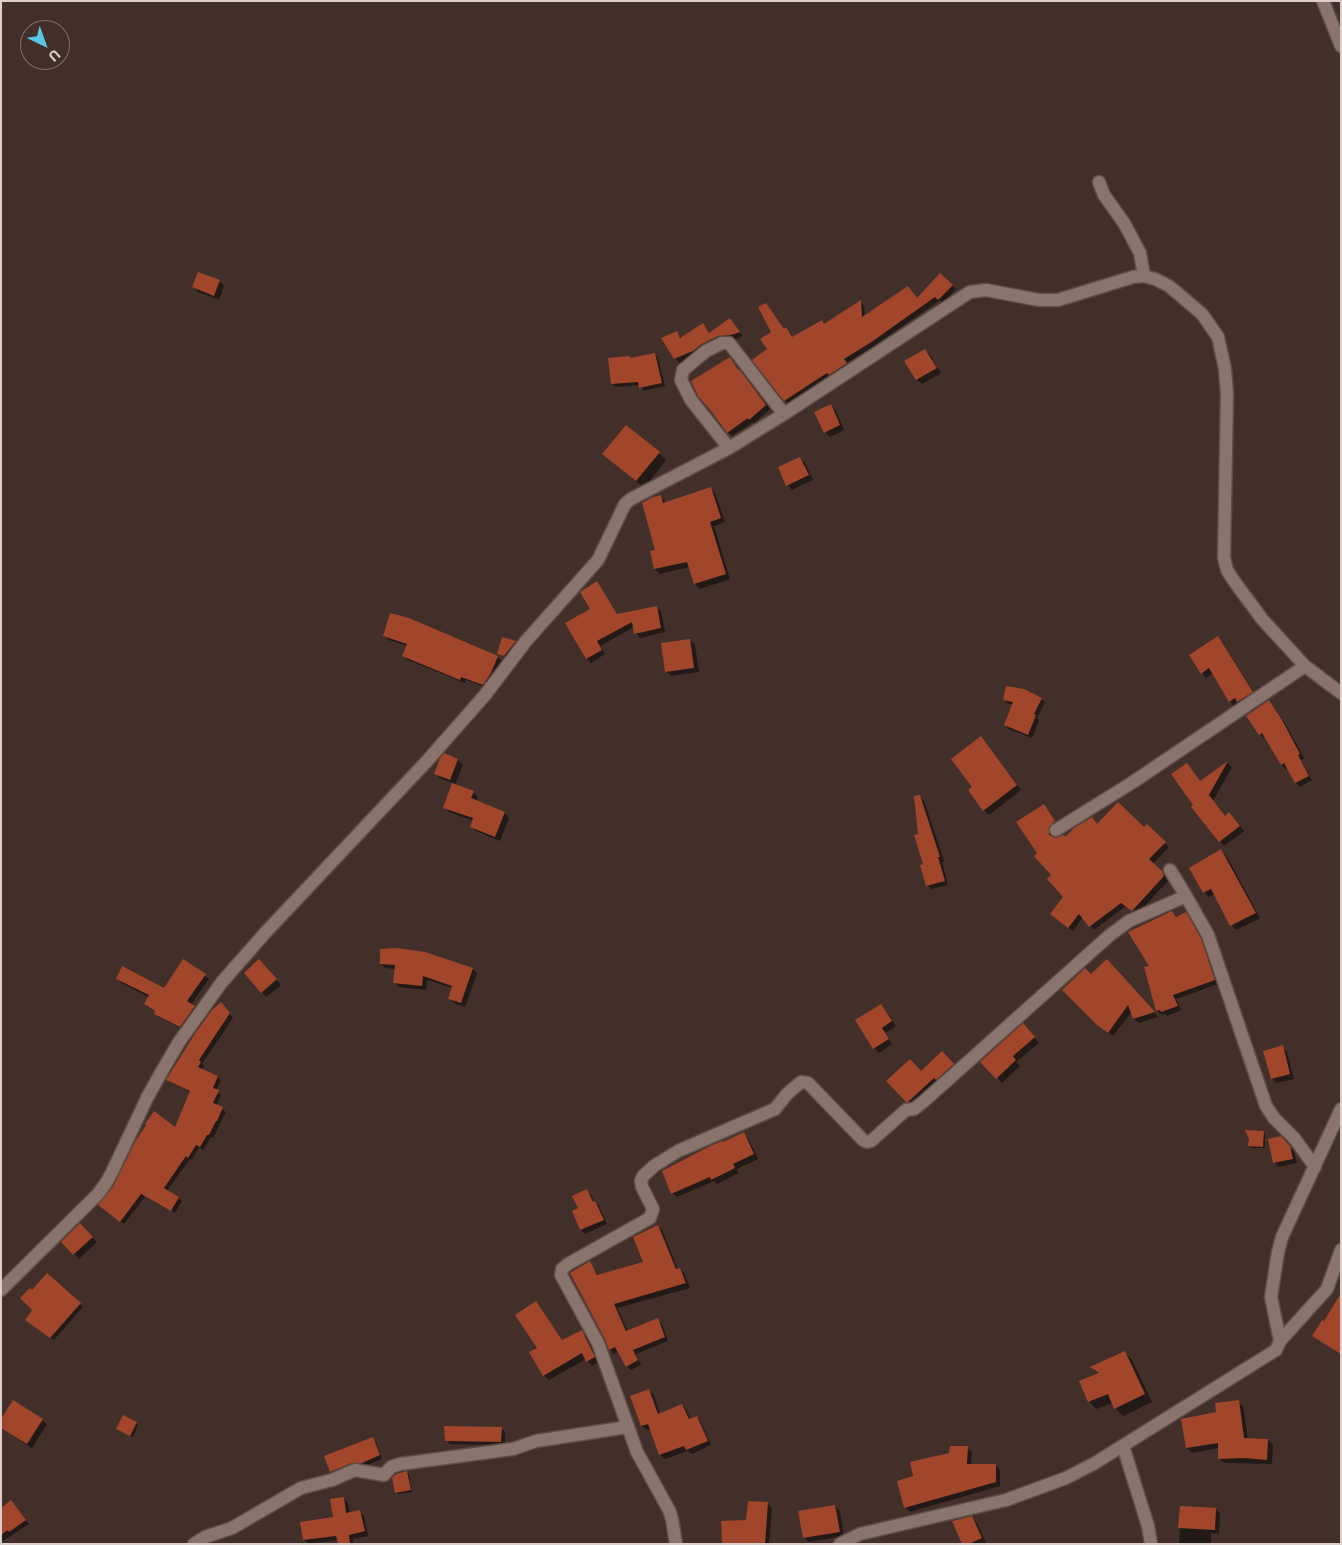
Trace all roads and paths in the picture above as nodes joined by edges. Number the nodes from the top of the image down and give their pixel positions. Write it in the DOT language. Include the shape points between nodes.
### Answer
graph roads {
  1 [pos="1323,1"];
  2 [pos="1341,46"];
  3 [pos="1099,182"];
  4 [pos="1144,276"];
  5 [pos="784,414"];
  6 [pos="728,448"];
  7 [pos="1305,666"];
  8 [pos="1341,693"];
  9 [pos="1056,830"];
  10 [pos="1170,870"];
  11 [pos="1186,896"];
  12 [pos="1341,1109"];
  13 [pos="1315,1167"];
  14 [pos="1341,1250"];
  15 [pos="1,1290"];
  16 [pos="1280,1341"];
  17 [pos="628,1427"];
  18 [pos="1122,1446"];
  19 [pos="194,1544"];
  20 [pos="676,1544"];
  21 [pos="840,1544"];
  22 [pos="1152,1544"];
  1 -- 2 [label="street"];
  3 -- 4 [label="street" via="1140,253"];
  4 -- 5 [label="street" via="1058,300 1038,300 986,290 970,292"];
  4 -- 7 [label="street" via="1179,293 1202,314 1218,337 1227,394 1224,558 1234,581 1262,619"];
  5 -- 6 [label="street"];
  5 -- 6 [label="street" via="729,343 706,351 683,370 681,380 691,400"];
  6 -- 15 [label="street" via="625,504 598,560 526,641 485,695 427,762 222,982 162,1071 102,1188"];
  7 -- 8 [label="street"];
  7 -- 9 [label="street"];
  10 -- 11 [label="street"];
  11 -- 13 [label="street" via="1208,935 1266,1106 1295,1138"];
  11 -- 17 [label="street" via="1129,921 1110,935 923,1102 914,1109 906,1110 871,1141 863,1140 805,1081 787,1094 775,1109 678,1151 645,1174 642,1184 652,1209 650,1218 568,1264 561,1272 598,1343"];
  12 -- 13 [label="street"];
  13 -- 16 [label="street" via="1278,1252 1271,1297"];
  14 -- 16 [label="street" via="1327,1289"];
  16 -- 18 [label="street" via="1271,1354"];
  17 -- 19 [label="street" via="536,1440 513,1449 400,1464 391,1467 384,1475 355,1470 301,1488 232,1528"];
  17 -- 20 [label="street" via="637,1452 669,1510"];
  18 -- 21 [label="street" via="1066,1478 1024,1494 860,1534"];
  18 -- 22 [label="street"];
}
